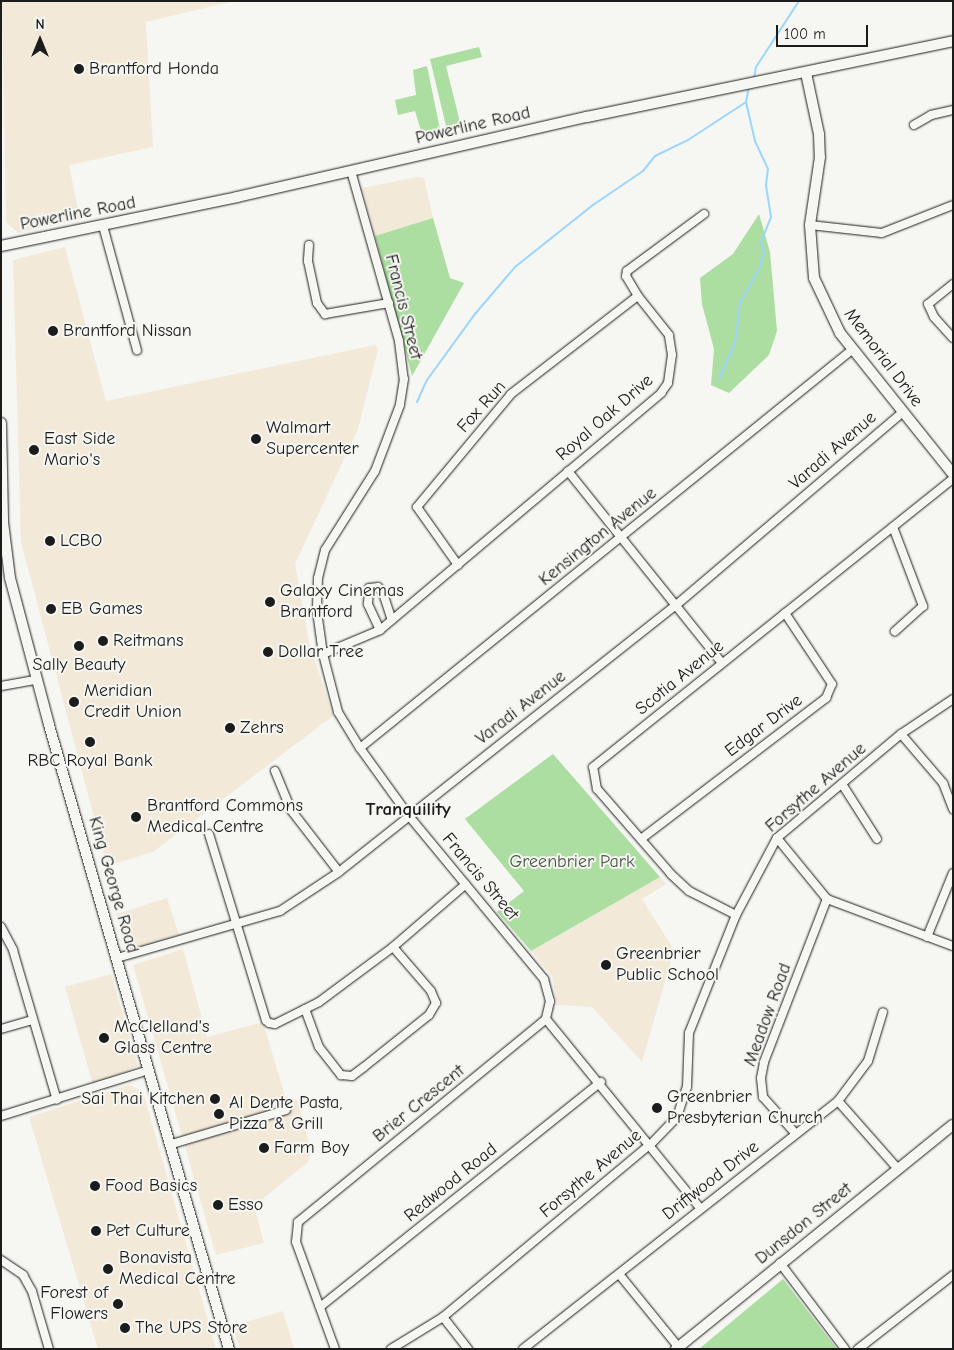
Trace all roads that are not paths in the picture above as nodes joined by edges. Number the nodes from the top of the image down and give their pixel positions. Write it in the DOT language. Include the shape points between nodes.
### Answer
graph roads {
  1 [pos="953,41"];
  2 [pos="806,73"];
  3 [pos="953,110"];
  4 [pos="914,125"];
  5 [pos="351,171"];
  6 [pos="953,205"];
  7 [pos="704,214"];
  8 [pos="810,225"];
  9 [pos="103,226"];
  10 [pos="309,245"];
  11 [pos="1,246"];
  12 [pos="953,284"];
  13 [pos="638,296"];
  14 [pos="389,303"];
  15 [pos="953,338"];
  16 [pos="853,349"];
  17 [pos="137,350"];
  18 [pos="903,412"];
  19 [pos="1,424"];
  20 [pos="568,471"];
  21 [pos="953,474"];
  22 [pos="953,479"];
  23 [pos="893,527"];
  24 [pos="621,538"];
  25 [pos="458,565"];
  26 [pos="676,606"];
  27 [pos="785,613"];
  28 [pos="392,620"];
  29 [pos="380,630"];
  30 [pos="895,631"];
  31 [pos="323,654"];
  32 [pos="722,663"];
  33 [pos="36,680"];
  34 [pos="1,686"];
  35 [pos="953,700"];
  36 [pos="901,734"];
  37 [pos="360,748"];
  38 [pos="274,771"];
  39 [pos="842,784"];
  40 [pos="953,809"];
  41 [pos="409,816"];
  42 [pos="209,834"];
  43 [pos="776,838"];
  44 [pos="641,839"];
  45 [pos="877,839"];
  46 [pos="339,872"];
  47 [pos="953,874"];
  48 [pos="466,884"];
  49 [pos="827,899"];
  50 [pos="736,915"];
  51 [pos="236,924"];
  52 [pos="1,927"];
  53 [pos="927,937"];
  54 [pos="953,946"];
  55 [pos="393,947"];
  56 [pos="118,958"];
  57 [pos="305,1009"];
  58 [pos="883,1012"];
  59 [pos="546,1019"];
  60 [pos="34,1020"];
  61 [pos="1,1029"];
  62 [pos="149,1070"];
  63 [pos="601,1082"];
  64 [pos="57,1100"];
  65 [pos="838,1101"];
  66 [pos="286,1110"];
  67 [pos="1,1116"];
  68 [pos="953,1125"];
  69 [pos="795,1133"];
  70 [pos="172,1144"];
  71 [pos="652,1144"];
  72 [pos="898,1169"];
  73 [pos="700,1208"];
  74 [pos="1,1260"];
  75 [pos="780,1263"];
  76 [pos="619,1274"];
  77 [pos="953,1275"];
  78 [pos="320,1307"];
  79 [pos="443,1317"];
  80 [pos="678,1348"];
  81 [pos="49,1349"];
  82 [pos="229,1349"];
  83 [pos="335,1349"];
  84 [pos="391,1349"];
  85 [pos="468,1349"];
  86 [pos="523,1349"];
  87 [pos="845,1349"];
  88 [pos="858,1349"];
  1 -- 2 [label="main road, Powerline Road"];
  2 -- 5 [label="main road, Powerline Road" via="586,117"];
  2 -- 8 [label="main road, Memorial Drive" via="819,134 820,157"];
  3 -- 4 [label="street" via="931,115"];
  5 -- 9 [label="main road, Powerline Road"];
  5 -- 14 [label="street, Francis Street"];
  6 -- 8 [label="street" via="882,233"];
  7 -- 13 [label="street, Royal Oak Drive" via="627,271 626,276"];
  8 -- 16 [label="main road, Memorial Drive" via="814,278 828,312"];
  9 -- 11 [label="main road, Powerline Road"];
  9 -- 17 [label="street"];
  10 -- 14 [label="street" via="308,261 317,303 325,314"];
  12 -- 15 [label="street" via="928,304 934,317"];
  13 -- 20 [label="street, Royal Oak Drive" via="669,335 672,355 668,383"];
  13 -- 25 [label="street, Fox Run" via="511,394 417,507"];
  14 -- 31 [label="street, Francis Street" via="404,379 400,405 375,471 325,550 318,578 317,611"];
  16 -- 18 [label="main road, Memorial Drive"];
  16 -- 24 [label="street, Kensington Avenue"];
  18 -- 21 [label="main road, Memorial Drive"];
  18 -- 26 [label="street, Varadi Avenue"];
  19 -- 33 [label="main road, King George Road" via="6,552"];
  20 -- 24 [label="street"];
  20 -- 25 [label="street, Royal Oak Drive"];
  22 -- 23 [label="street, Scotia Avenue"];
  23 -- 27 [label="street, Scotia Avenue"];
  23 -- 30 [label="street" via="923,606"];
  24 -- 26 [label="street"];
  24 -- 37 [label="street, Kensington Avenue"];
  25 -- 28 [label="street, Royal Oak Drive"];
  26 -- 32 [label="street"];
  26 -- 41 [label="street, Varadi Avenue"];
  27 -- 32 [label="street, Scotia Avenue"];
  27 -- 44 [label="street, Edgar Drive" via="832,684 826,698"];
  28 -- 29 [label="street, Royal Oak Drive"];
  28 -- 29 [label="street" via="383,593 378,587 369,588 368,604"];
  29 -- 31 [label="street, Royal Oak Drive"];
  31 -- 37 [label="street, Francis Street" via="338,712"];
  32 -- 44 [label="street, Scotia Avenue" via="593,768 597,789"];
  33 -- 34 [label="street"];
  33 -- 56 [label="main road, King George Road"];
  35 -- 36 [label="street, Forsythe Avenue"];
  36 -- 39 [label="street, Forsythe Avenue"];
  36 -- 40 [label="street" via="943,784"];
  37 -- 41 [label="street, Francis Street"];
  38 -- 46 [label="street" via="290,810"];
  39 -- 43 [label="street, Forsythe Avenue"];
  39 -- 45 [label="street"];
  41 -- 46 [label="street, Varadi Avenue"];
  41 -- 48 [label="street, Francis Street"];
  42 -- 51 [label="street"];
  43 -- 49 [label="street"];
  43 -- 50 [label="street, Forsythe Avenue"];
  44 -- 50 [label="street, Scotia Avenue" via="689,891"];
  46 -- 51 [label="street, Varadi Avenue" via="280,911"];
  47 -- 53 [label="street"];
  48 -- 55 [label="street"];
  48 -- 59 [label="street, Francis Street" via="544,979 550,1001"];
  49 -- 53 [label="street"];
  49 -- 69 [label="street, Meadow Road" via="764,1062 761,1078 763,1097"];
  50 -- 71 [label="street, Forsythe Avenue" via="689,1033 687,1087 677,1117"];
  51 -- 56 [label="street, Varadi Avenue"];
  51 -- 57 [label="street" via="269,1023 275,1024"];
  52 -- 60 [label="street" via="13,950"];
  53 -- 54 [label="street"];
  55 -- 57 [label="street"];
  55 -- 57 [label="street" via="431,991 436,1003 429,1015 352,1076 341,1075 318,1048"];
  56 -- 62 [label="main road, King George Road"];
  58 -- 65 [label="street, Driftwood Drive" via="868,1061"];
  59 -- 63 [label="street"];
  59 -- 78 [label="street, Brier Crescent" via="298,1222 296,1242"];
  60 -- 61 [label="street"];
  60 -- 64 [label="street"];
  62 -- 64 [label="street"];
  62 -- 70 [label="main road, King George Road"];
  63 -- 71 [label="street"];
  63 -- 78 [label="street, Redwood Road"];
  64 -- 67 [label="street"];
  65 -- 69 [label="street, Driftwood Drive"];
  65 -- 72 [label="street"];
  66 -- 70 [label="street"];
  68 -- 72 [label="main road, Dunsdon Street"];
  69 -- 73 [label="street, Driftwood Drive"];
  70 -- 82 [label="main road, King George Road"];
  71 -- 73 [label="street"];
  71 -- 79 [label="street, Forsythe Avenue"];
  72 -- 75 [label="main road, Dunsdon Street"];
  73 -- 76 [label="street, Driftwood Drive"];
  74 -- 81 [label="street" via="23,1275 32,1291"];
  75 -- 80 [label="main road, Dunsdon Street"];
  75 -- 87 [label="street"];
  76 -- 80 [label="street"];
  76 -- 86 [label="street, Driftwood Drive"];
  77 -- 88 [label="street"];
  78 -- 83 [label="street, Brier Crescent"];
  79 -- 84 [label="street, Forsythe Avenue"];
  79 -- 85 [label="street"];
}
